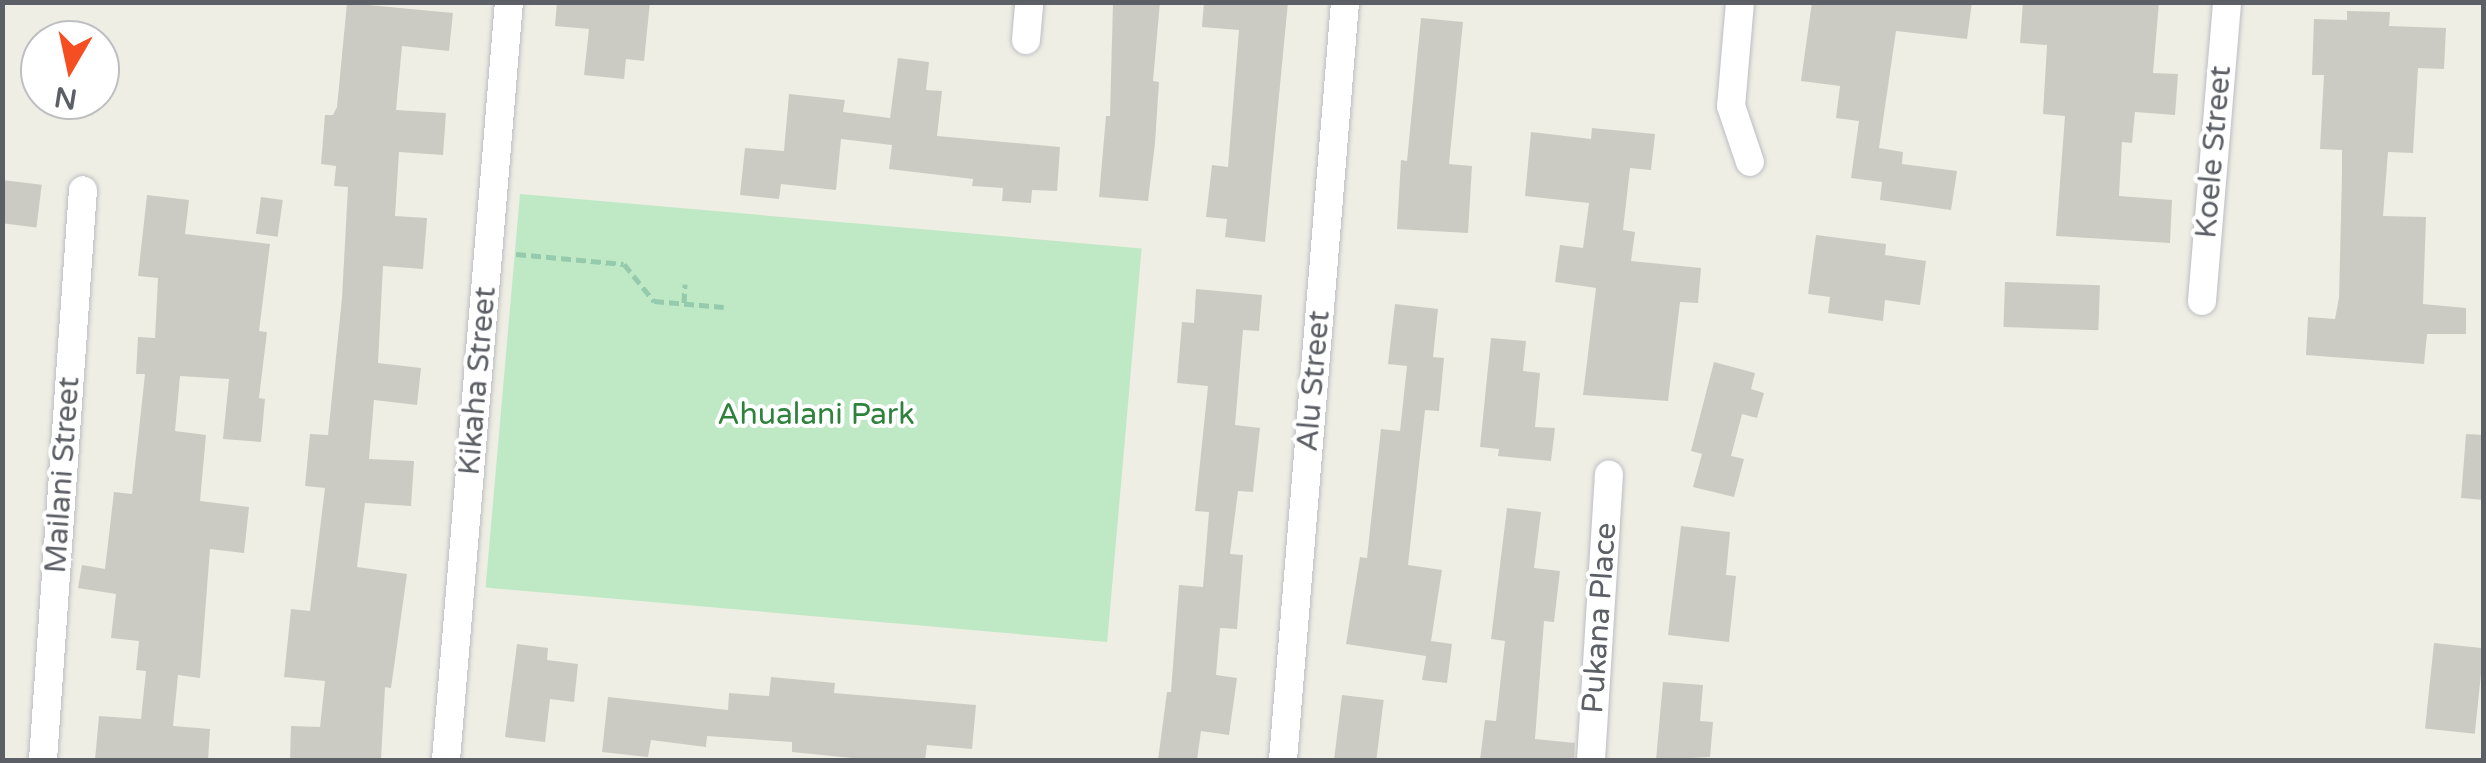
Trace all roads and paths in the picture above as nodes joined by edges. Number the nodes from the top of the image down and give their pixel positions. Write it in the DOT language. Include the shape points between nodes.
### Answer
graph roads {
  1 [pos="510,2"];
  2 [pos="1029,2"];
  3 [pos="1346,2"];
  4 [pos="1740,2"];
  5 [pos="2227,2"];
  6 [pos="1026,40"];
  7 [pos="1750,162"];
  8 [pos="83,190"];
  9 [pos="489,252"];
  10 [pos="685,284"];
  11 [pos="2202,301"];
  12 [pos="684,303"];
  13 [pos="724,307"];
  14 [pos="1609,476"];
  15 [pos="43,760"];
  16 [pos="446,760"];
  17 [pos="1283,760"];
  18 [pos="1591,760"];
  1 -- 9 [label="street, Kikaha Street"];
  2 -- 6 [label="street"];
  3 -- 17 [label="street, Alu Street"];
  4 -- 7 [label="street" via="1731,106"];
  5 -- 11 [label="street, Koele Street"];
  8 -- 15 [label="street, Mailani Street"];
  9 -- 12 [label="path" via="624,264 654,300"];
  9 -- 16 [label="street, Kikaha Street"];
  10 -- 12 [label="path"];
  12 -- 13 [label="path"];
  14 -- 18 [label="street, Pukana Place"];
}
